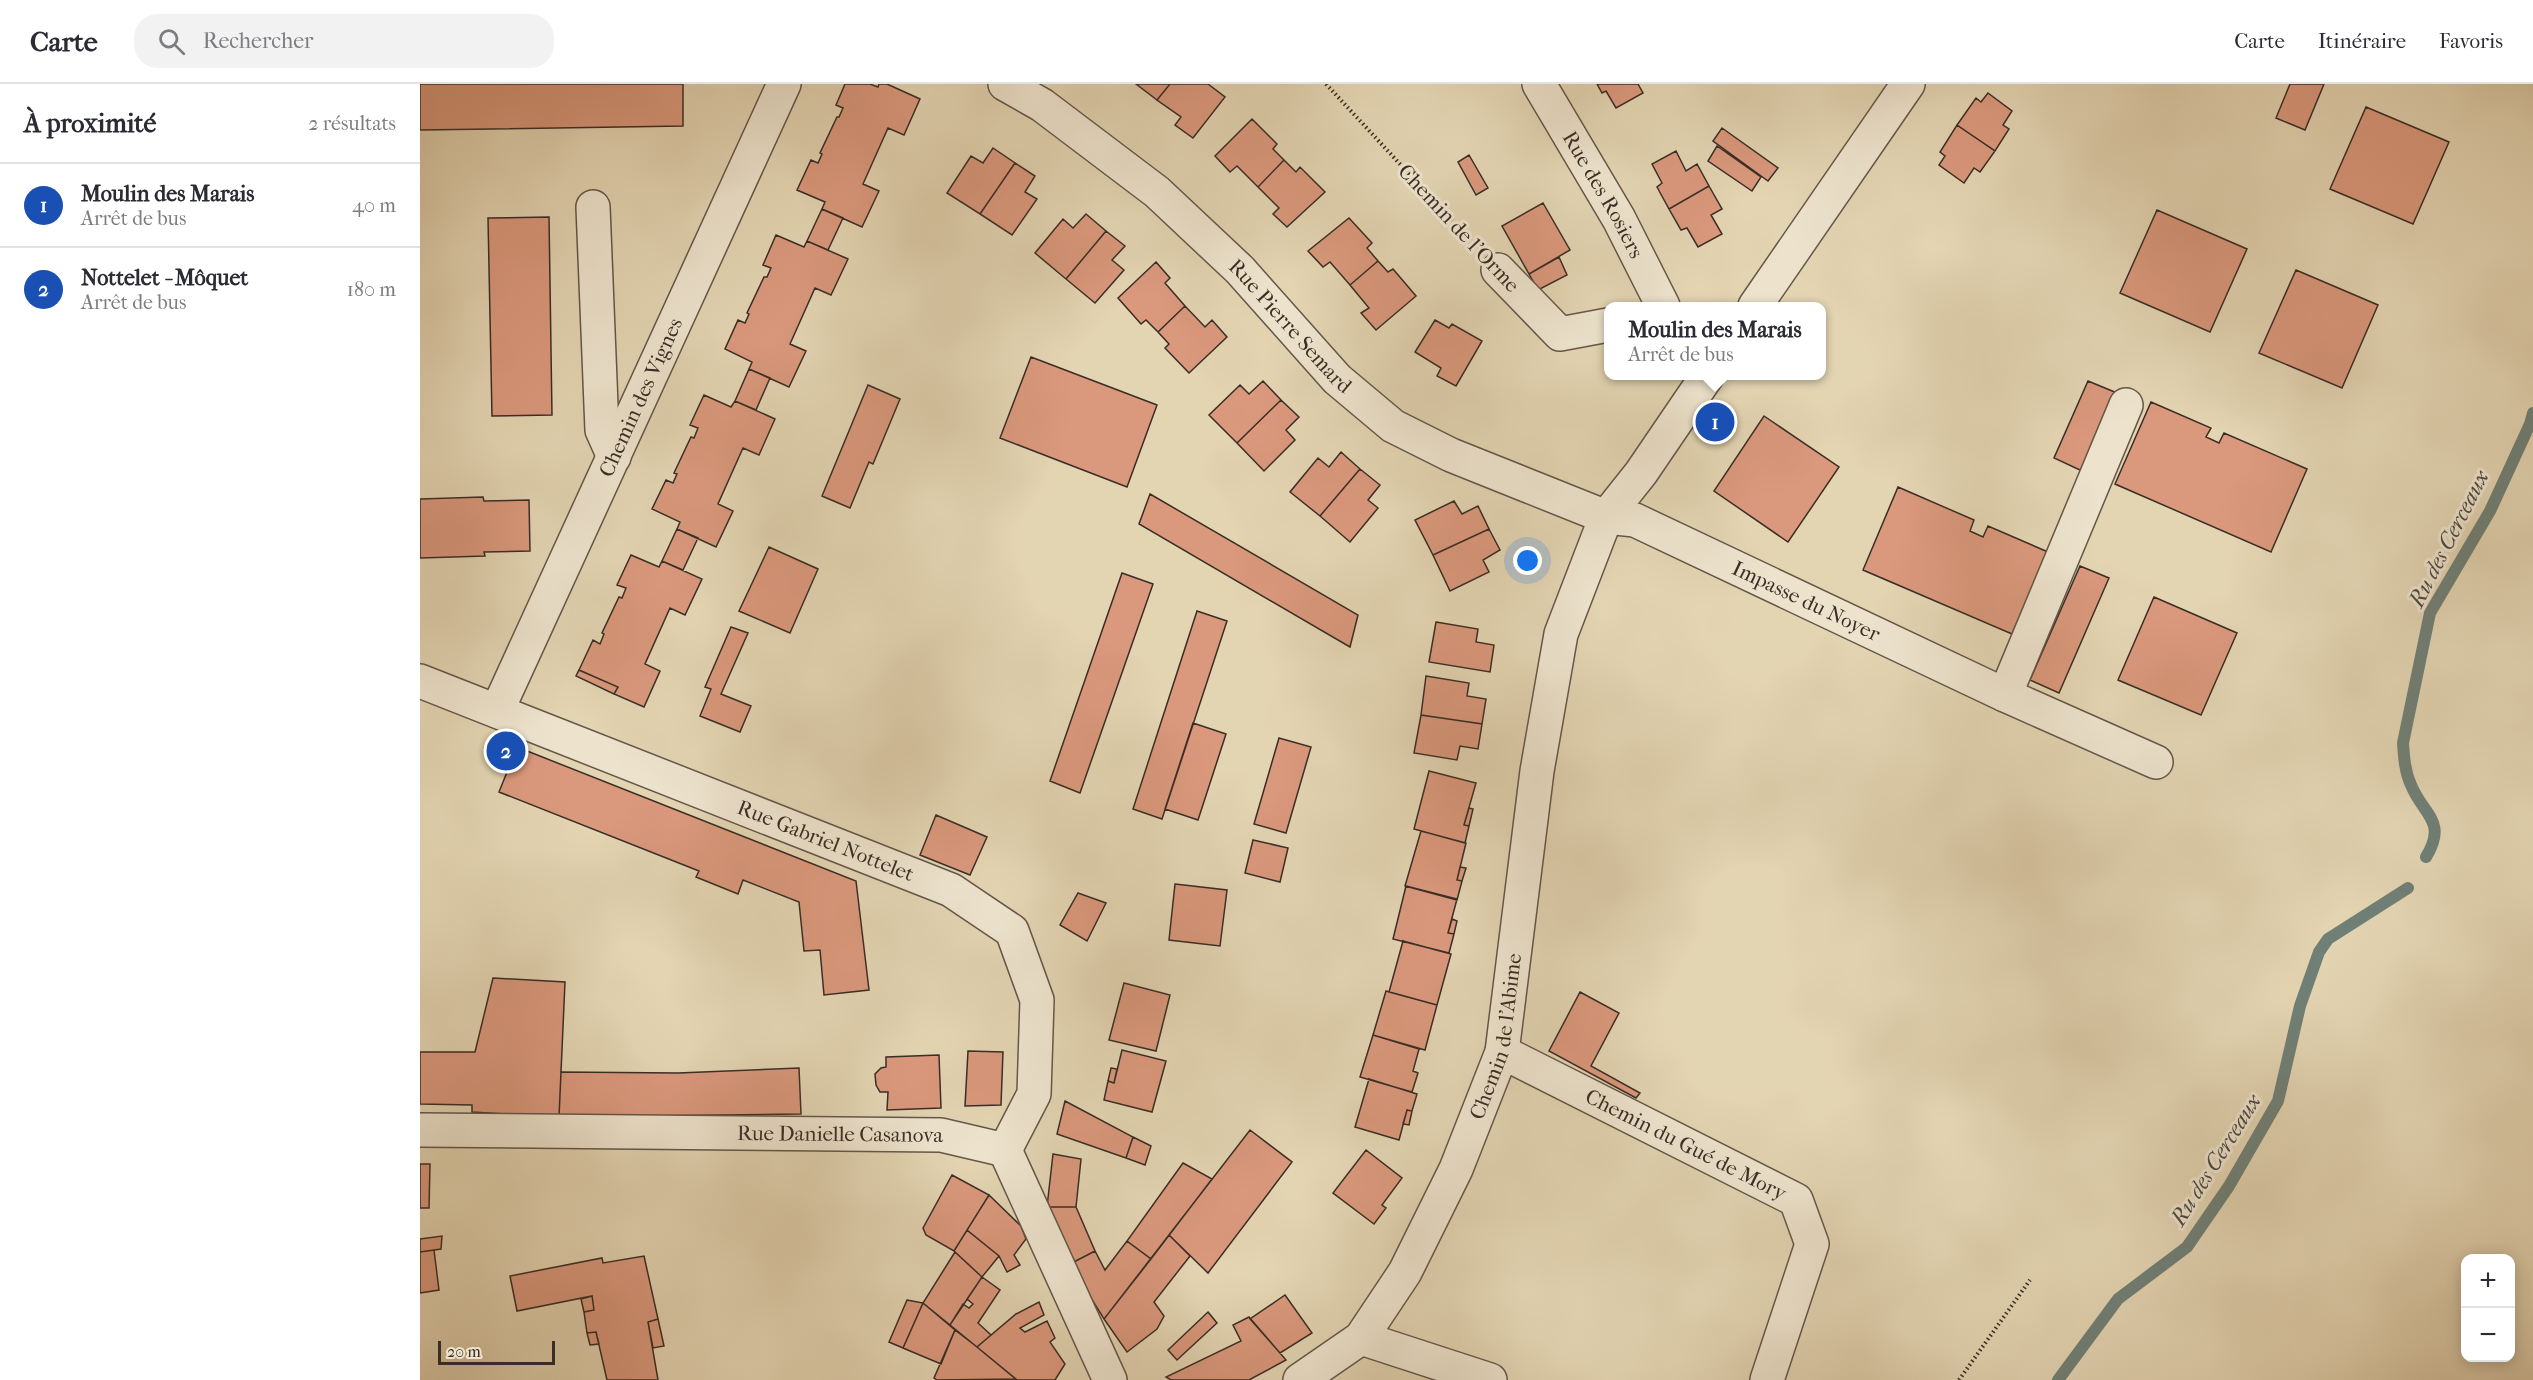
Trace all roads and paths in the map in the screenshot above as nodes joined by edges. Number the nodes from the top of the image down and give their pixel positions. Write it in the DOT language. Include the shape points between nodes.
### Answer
graph roads {
  1 [pos="784,84"];
  2 [pos="1005,84"];
  3 [pos="1326,84"];
  4 [pos="1539,84"];
  5 [pos="1908,84"];
  6 [pos="593,207"];
  7 [pos="1498,270"];
  8 [pos="1661,302"];
  9 [pos="1758,302"];
  10 [pos="1604,326"];
  11 [pos="1704,380"];
  12 [pos="2126,405"];
  13 [pos="614,457"];
  14 [pos="1606,518"];
  15 [pos="420,681"];
  16 [pos="2005,695"];
  17 [pos="497,711"];
  18 [pos="2156,762"];
  19 [pos="1502,1052"];
  20 [pos="420,1130"];
  21 [pos="1005,1150"];
  22 [pos="2030,1280"];
  23 [pos="1361,1338"];
  24 [pos="1110,1380"];
  25 [pos="1300,1380"];
  26 [pos="1490,1380"];
  27 [pos="1767,1380"];
  28 [pos="1959,1380"];
  1 -- 13 [label="street, Chemin des Vignes"];
  2 -- 14 [label="street, Rue Pierre Semard" via="1042,105 1157,192 1240,270 1337,379 1393,426 1451,455"];
  3 -- 7 [label="path, Chemin de l'Orme"];
  4 -- 8 [label="street, Rue des Rosiers" via="1619,219"];
  5 -- 9 [label="street"];
  6 -- 13 [label="street" via="602,430"];
  7 -- 10 [label="street, Chemin de l'Orme" via="1560,334"];
  11 -- 14 [label="street, Chemin de l'Abime"];
  12 -- 16 [label="street"];
  13 -- 17 [label="street, Chemin des Vignes"];
  14 -- 16 [label="street, Impasse du Noyer" via="1635,520"];
  14 -- 19 [label="street, Chemin de l'Abime" via="1561,634 1537,771"];
  15 -- 17 [label="street, Rue Gabriel Nottelet"];
  16 -- 18 [label="street, Impasse du Noyer"];
  17 -- 21 [label="street, Rue Gabriel Nottelet" via="951,890 1012,931 1037,1000 1034,1094"];
  19 -- 23 [label="street, Chemin de l'Abime" via="1456,1169 1405,1272"];
  19 -- 27 [label="street, Chemin du Gué de Mory" via="1796,1200 1812,1244"];
  20 -- 21 [label="street, Rue Danielle Casanova" via="941,1135"];
  21 -- 24 [label="street"];
  22 -- 28 [label="path"];
  23 -- 25 [label="street, Chemin de l'Abime"];
  23 -- 26 [label="street"];
}
